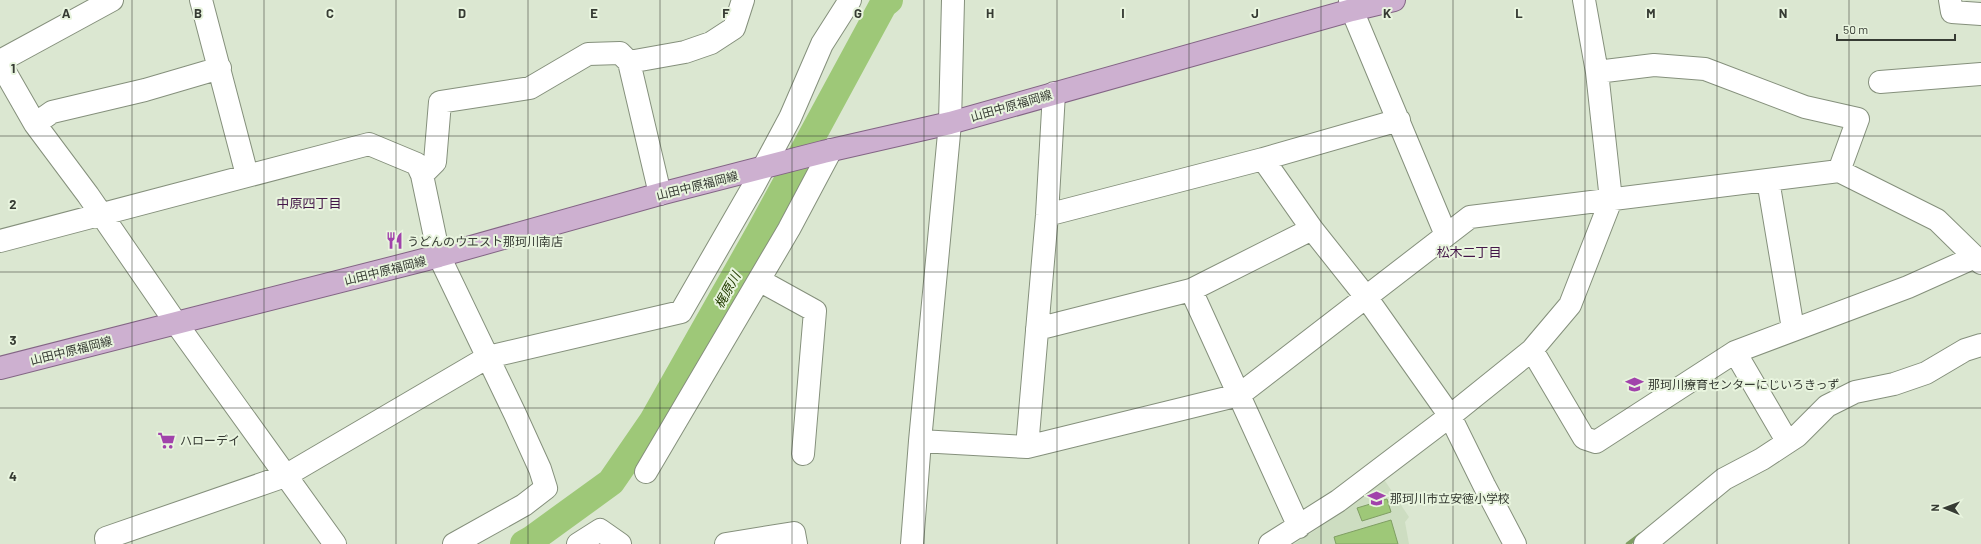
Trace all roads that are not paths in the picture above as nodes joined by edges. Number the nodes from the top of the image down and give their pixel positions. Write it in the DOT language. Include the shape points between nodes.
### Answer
graph roads {
  1 [pos="112,0"];
  2 [pos="201,0"];
  3 [pos="743,0"];
  4 [pos="953,0"];
  5 [pos="1394,0"];
  6 [pos="1584,0"];
  7 [pos="1950,0"];
  8 [pos="846,1"];
  9 [pos="1351,5"];
  10 [pos="1981,14"];
  11 [pos="0,62"];
  12 [pos="629,62"];
  13 [pos="220,68"];
  14 [pos="1597,72"];
  15 [pos="1981,74"];
  16 [pos="1880,82"];
  17 [pos="1054,93"];
  18 [pos="1399,120"];
  19 [pos="950,123"];
  20 [pos="35,124"];
  21 [pos="827,151"];
  22 [pos="1263,159"];
  23 [pos="771,166"];
  24 [pos="1839,171"];
  25 [pos="246,175"];
  26 [pos="422,175"];
  27 [pos="1768,180"];
  28 [pos="660,194"];
  29 [pos="1611,200"];
  30 [pos="101,213"];
  31 [pos="1047,214"];
  32 [pos="1312,229"];
  33 [pos="1446,235"];
  34 [pos="0,241"];
  35 [pos="439,256"];
  36 [pos="1978,260"];
  37 [pos="759,280"];
  38 [pos="1191,290"];
  39 [pos="1366,297"];
  40 [pos="176,323"];
  41 [pos="1037,329"];
  42 [pos="1792,329"];
  43 [pos="1981,345"];
  44 [pos="1532,350"];
  45 [pos="1735,352"];
  46 [pos="488,357"];
  47 [pos="0,368"];
  48 [pos="1238,395"];
  49 [pos="1450,416"];
  50 [pos="920,441"];
  51 [pos="1787,441"];
  52 [pos="1027,447"];
  53 [pos="803,454"];
  54 [pos="646,472"];
  55 [pos="284,476"];
  56 [pos="1299,527"];
  57 [pos="106,544"];
  58 [pos="335,544"];
  59 [pos="454,544"];
  60 [pos="578,544"];
  61 [pos="620,544"];
  62 [pos="726,544"];
  63 [pos="796,544"];
  64 [pos="912,544"];
  65 [pos="1270,544"];
  66 [pos="1516,544"];
  67 [pos="1645,544"];
  1 -- 11 [label="street"];
  2 -- 13 [label="street"];
  3 -- 12 [label="street" via="734,28 711,43 685,52"];
  4 -- 19 [label="street"];
  5 -- 9 [label="main road, 山田中原福岡線"];
  6 -- 14 [label="street"];
  7 -- 10 [label="street" via="1952,12"];
  8 -- 23 [label="street" via="822,44"];
  9 -- 17 [label="main road, 山田中原福岡線"];
  9 -- 18 [label="street"];
  11 -- 20 [label="street"];
  12 -- 26 [label="street" via="620,53 588,54 530,88 440,102 436,162"];
  12 -- 28 [label="street"];
  13 -- 20 [label="street" via="145,90 52,112"];
  13 -- 25 [label="street"];
  14 -- 24 [label="street" via="1654,65 1705,69 1805,107 1858,119"];
  14 -- 29 [label="street"];
  15 -- 16 [label="street"];
  17 -- 19 [label="main road, 山田中原福岡線"];
  17 -- 31 [label="street"];
  18 -- 22 [label="street"];
  18 -- 33 [label="street"];
  19 -- 21 [label="main road, 山田中原福岡線"];
  19 -- 50 [label="street"];
  20 -- 30 [label="street"];
  21 -- 23 [label="main road, 山田中原福岡線"];
  21 -- 37 [label="street"];
  22 -- 31 [label="street"];
  22 -- 32 [label="street"];
  23 -- 28 [label="main road, 山田中原福岡線"];
  23 -- 46 [label="street" via="681,312"];
  24 -- 27 [label="street"];
  24 -- 36 [label="street" via="1937,220"];
  25 -- 26 [label="street" via="369,144 417,164"];
  25 -- 30 [label="street"];
  26 -- 35 [label="street"];
  27 -- 29 [label="street"];
  27 -- 42 [label="street"];
  28 -- 35 [label="main road, 山田中原福岡線"];
  29 -- 33 [label="street" via="1470,217"];
  29 -- 44 [label="street" via="1570,305"];
  30 -- 34 [label="street"];
  30 -- 40 [label="street"];
  31 -- 41 [label="street"];
  32 -- 38 [label="street"];
  32 -- 39 [label="street"];
  33 -- 39 [label="street"];
  35 -- 40 [label="main road, 山田中原福岡線"];
  35 -- 46 [label="street"];
  36 -- 42 [label="street"];
  37 -- 53 [label="street" via="815,311"];
  37 -- 54 [label="street"];
  38 -- 41 [label="street"];
  38 -- 48 [label="street"];
  39 -- 48 [label="street"];
  39 -- 49 [label="street"];
  40 -- 47 [label="main road, 山田中原福岡線"];
  40 -- 55 [label="street"];
  41 -- 52 [label="street"];
  42 -- 45 [label="street"];
  43 -- 51 [label="street" via="1965,350 1926,373 1894,384 1855,392 1840,399 1827,406 1808,426"];
  44 -- 45 [label="street" via="1584,438 1596,442"];
  44 -- 49 [label="street"];
  45 -- 51 [label="street"];
  46 -- 55 [label="street"];
  46 -- 59 [label="street" via="540,468 546,488 524,505"];
  48 -- 52 [label="street"];
  48 -- 56 [label="street"];
  49 -- 56 [label="street" via="1338,501"];
  49 -- 66 [label="street" via="1477,473"];
  50 -- 52 [label="street"];
  50 -- 64 [label="street"];
  51 -- 67 [label="street" via="1762,459 1724,479"];
  55 -- 57 [label="street" via="106,538"];
  55 -- 58 [label="street"];
  56 -- 65 [label="street"];
  60 -- 61 [label="street" via="600,530"];
  62 -- 63 [label="street" via="794,533"];
}
